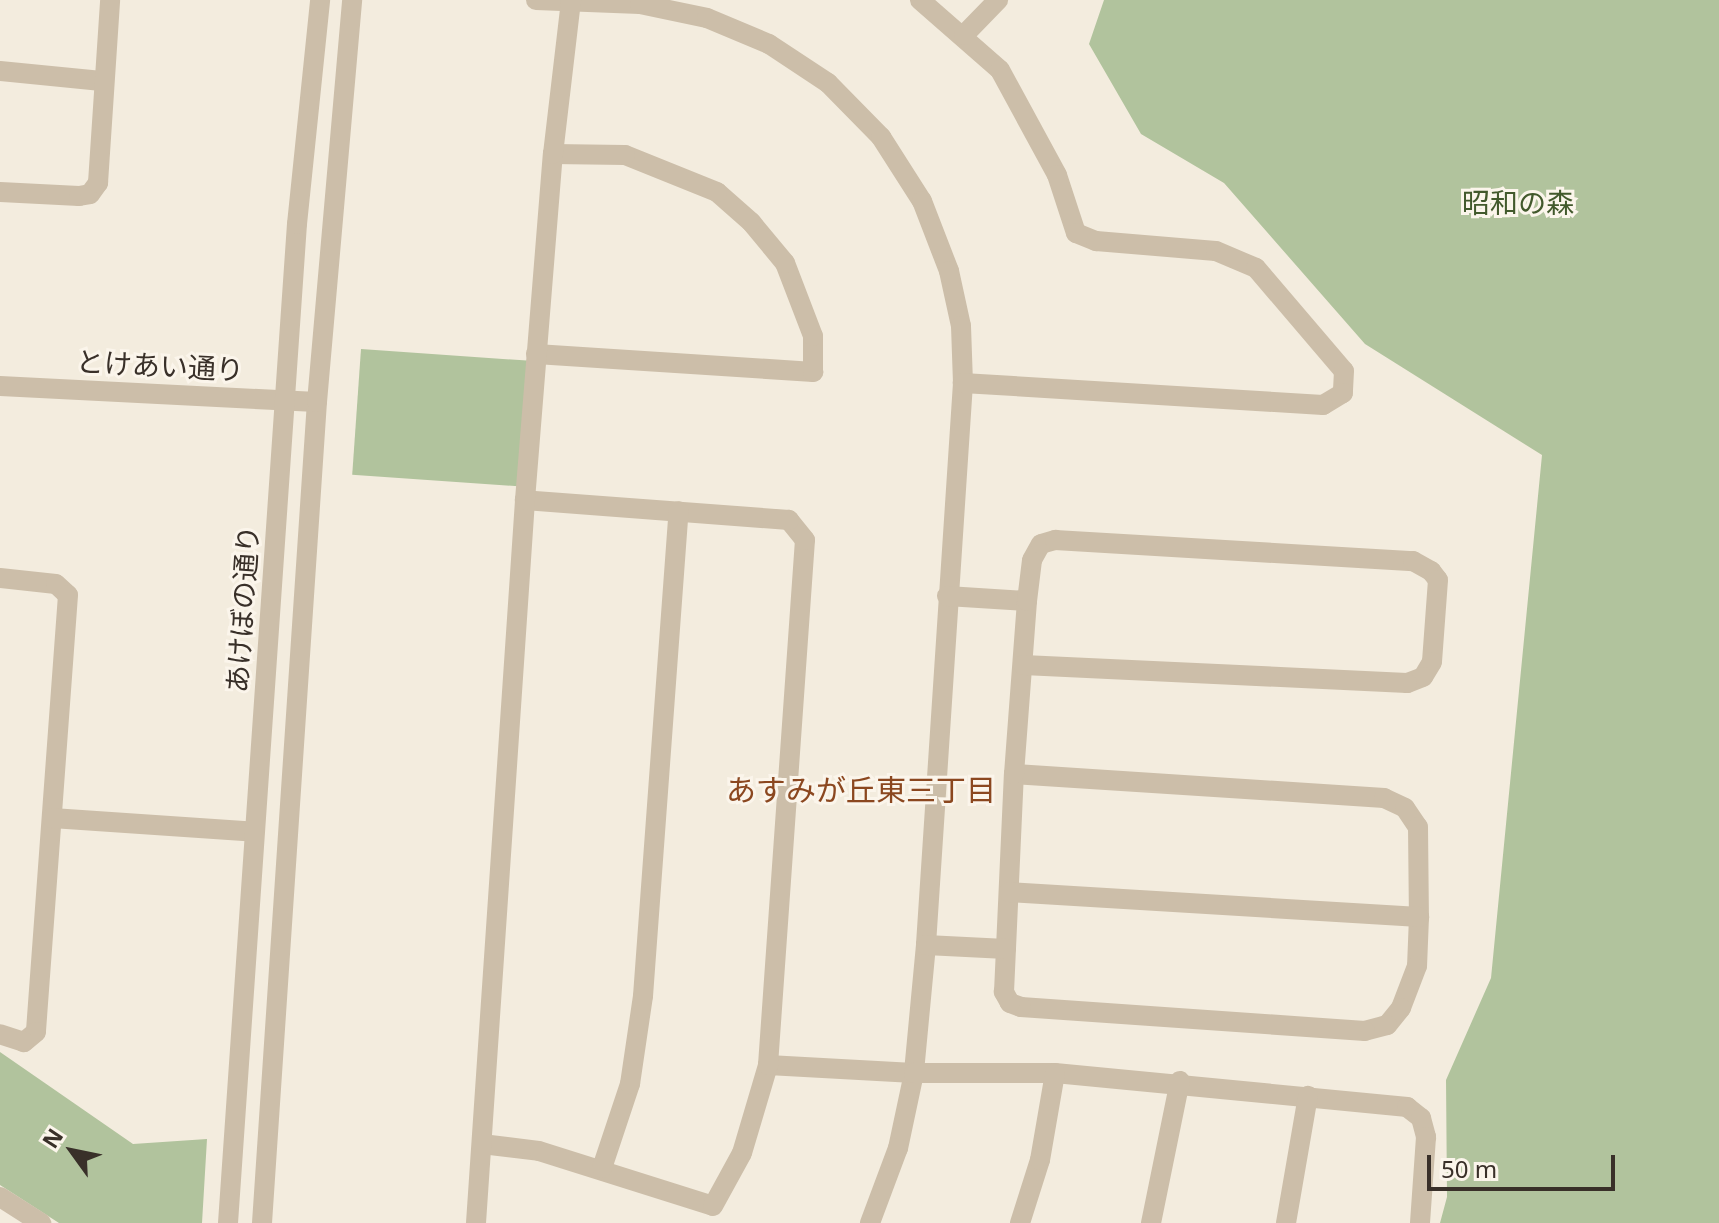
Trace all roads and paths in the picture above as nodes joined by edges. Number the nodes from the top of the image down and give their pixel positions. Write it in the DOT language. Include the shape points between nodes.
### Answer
graph roads {
  1 [pos="110,0"];
  2 [pos="320,0"];
  3 [pos="352,0"];
  4 [pos="536,0"];
  5 [pos="920,0"];
  6 [pos="998,0"];
  7 [pos="571,1"];
  8 [pos="964,35"];
  9 [pos="0,71"];
  10 [pos="102,81"];
  11 [pos="553,154"];
  12 [pos="0,192"];
  13 [pos="536,354"];
  14 [pos="963,383"];
  15 [pos="0,386"];
  16 [pos="285,400"];
  17 [pos="317,402"];
  18 [pos="525,500"];
  19 [pos="679,511"];
  20 [pos="0,578"];
  21 [pos="947,596"];
  22 [pos="1027,601"];
  23 [pos="1023,665"];
  24 [pos="1014,774"];
  25 [pos="52,818"];
  26 [pos="255,832"];
  27 [pos="1009,892"];
  28 [pos="1419,917"];
  29 [pos="926,945"];
  30 [pos="1006,949"];
  31 [pos="0,1034"];
  32 [pos="768,1065"];
  33 [pos="914,1073"];
  34 [pos="1055,1073"];
  35 [pos="1180,1081"];
  36 [pos="1308,1096"];
  37 [pos="482,1144"];
  38 [pos="602,1168"];
  39 [pos="0,1197"];
  40 [pos="41,1223"];
  41 [pos="228,1223"];
  42 [pos="262,1223"];
  43 [pos="476,1223"];
  44 [pos="870,1223"];
  45 [pos="1020,1223"];
  46 [pos="1151,1223"];
  47 [pos="1286,1223"];
  48 [pos="1420,1223"];
  1 -- 10 [label="street"];
  2 -- 16 [label="street, あけぼの通り"];
  3 -- 17 [label="street"];
  4 -- 7 [label="street"];
  5 -- 8 [label="street"];
  6 -- 8 [label="street"];
  7 -- 11 [label="street"];
  7 -- 14 [label="street" via="640,4 707,18 769,44 828,83 881,137 922,201 949,271 961,326"];
  8 -- 14 [label="street" via="1000,70 1028,115 1076,233 1096,241 1216,251 1256,268 1344,371 1343,393 1323,405"];
  9 -- 10 [label="street"];
  10 -- 12 [label="street" via="98,183 90,194"];
  11 -- 13 [label="street"];
  11 -- 13 [label="street" via="625,155 717,192 785,263 813,336 813,372"];
  13 -- 18 [label="street"];
  14 -- 21 [label="street"];
  15 -- 16 [label="street, とけあい通り"];
  16 -- 17 [label="street, とけあい通り"];
  16 -- 26 [label="street, あけぼの通り"];
  17 -- 42 [label="street"];
  18 -- 19 [label="street"];
  18 -- 37 [label="street"];
  19 -- 32 [label="street" via="789,520 805,540"];
  19 -- 38 [label="street" via="643,996 630,1084"];
  20 -- 25 [label="street" via="56,584 68,595"];
  21 -- 22 [label="street"];
  21 -- 29 [label="street"];
  22 -- 23 [label="street"];
  22 -- 23 [label="street" via="1032,560 1041,544 1055,540 1413,561 1438,580 1432,662 1423,677 1407,683"];
  23 -- 24 [label="street"];
  24 -- 27 [label="street"];
  24 -- 28 [label="street" via="1384,798 1405,808 1418,827"];
  25 -- 26 [label="street"];
  25 -- 31 [label="street" via="36,1032 24,1042"];
  26 -- 41 [label="street, あけぼの通り"];
  27 -- 28 [label="street"];
  27 -- 30 [label="street"];
  28 -- 30 [label="street" via="1417,966 1401,1008 1387,1025 1365,1031 1021,1007 1004,992"];
  29 -- 30 [label="street"];
  29 -- 33 [label="street"];
  32 -- 33 [label="street"];
  32 -- 38 [label="street" via="742,1153 713,1206"];
  33 -- 34 [label="street"];
  33 -- 44 [label="street" via="898,1148"];
  34 -- 35 [label="street"];
  34 -- 45 [label="street" via="1040,1160"];
  35 -- 36 [label="street"];
  35 -- 46 [label="street"];
  36 -- 47 [label="street"];
  36 -- 48 [label="street" via="1407,1107 1421,1118 1426,1137"];
  37 -- 38 [label="street" via="539,1151"];
  37 -- 43 [label="street"];
  39 -- 40 [label="street"];
}
